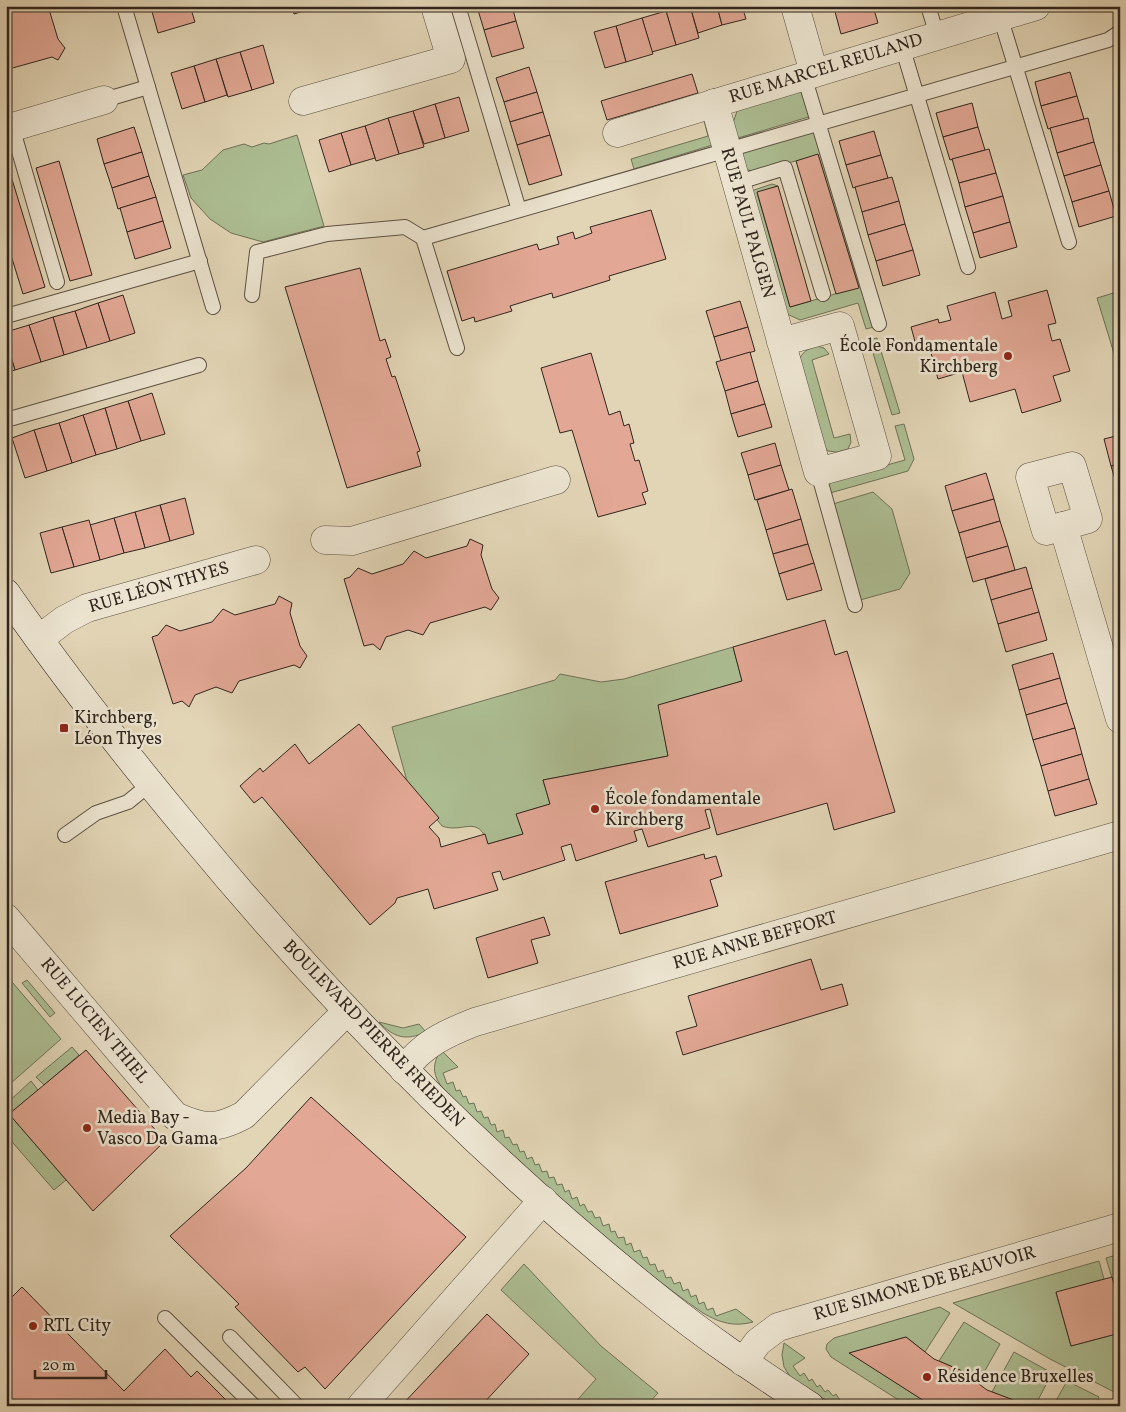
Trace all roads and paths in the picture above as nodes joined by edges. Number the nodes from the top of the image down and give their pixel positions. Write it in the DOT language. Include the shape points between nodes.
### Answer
graph roads {
  1 [pos="124,6"];
  2 [pos="435,6"];
  3 [pos="458,6"];
  4 [pos="795,6"];
  5 [pos="928,6"];
  6 [pos="1036,6"];
  7 [pos="1000,16"];
  8 [pos="1120,32"];
  9 [pos="937,35"];
  10 [pos="902,46"];
  11 [pos="1015,66"];
  12 [pos="809,74"];
  13 [pos="148,87"];
  14 [pos="917,95"];
  15 [pos="104,100"];
  16 [pos="303,101"];
  17 [pos="714,103"];
  18 [pos="819,123"];
  19 [pos="9,128"];
  20 [pos="617,132"];
  21 [pos="727,151"];
  22 [pos="736,183"];
  23 [pos="519,210"];
  24 [pos="423,238"];
  25 [pos="1069,242"];
  26 [pos="200,261"];
  27 [pos="968,267"];
  28 [pos="57,282"];
  29 [pos="823,294"];
  30 [pos="252,295"];
  31 [pos="213,307"];
  32 [pos="6,316"];
  33 [pos="879,324"];
  34 [pos="781,342"];
  35 [pos="457,348"];
  36 [pos="199,365"];
  37 [pos="6,420"];
  38 [pos="818,472"];
  39 [pos="556,480"];
  40 [pos="1063,526"];
  41 [pos="324,540"];
  42 [pos="256,560"];
  43 [pos="6,593"];
  44 [pos="856,605"];
  45 [pos="39,639"];
  46 [pos="1120,720"];
  47 [pos="150,784"];
  48 [pos="65,835"];
  49 [pos="1120,835"];
  50 [pos="6,918"];
  51 [pos="347,1011"];
  52 [pos="404,1070"];
  53 [pos="543,1200"];
  54 [pos="1120,1227"];
  55 [pos="165,1318"];
  56 [pos="230,1336"];
  57 [pos="744,1362"];
  58 [pos="254,1406"];
  59 [pos="297,1406"];
  60 [pos="361,1406"];
  61 [pos="810,1406"];
  1 -- 13 [label="lane"];
  2 -- 16 [label="street" via="451,59"];
  3 -- 23 [label="lane"];
  4 -- 12 [label="street"];
  5 -- 9 [label="lane"];
  6 -- 7 [label="street, RUE MARCEL REULAND"];
  7 -- 9 [label="street, RUE MARCEL REULAND"];
  7 -- 11 [label="lane"];
  8 -- 11 [label="lane" via="1108,40"];
  9 -- 10 [label="street, RUE MARCEL REULAND"];
  10 -- 12 [label="street, RUE MARCEL REULAND"];
  10 -- 14 [label="lane"];
  11 -- 14 [label="lane"];
  11 -- 25 [label="lane"];
  12 -- 17 [label="street, RUE MARCEL REULAND"];
  12 -- 18 [label="lane"];
  13 -- 15 [label="lane"];
  13 -- 26 [label="lane"];
  14 -- 18 [label="lane"];
  14 -- 27 [label="lane"];
  15 -- 19 [label="street"];
  17 -- 20 [label="street, RUE MARCEL REULAND"];
  17 -- 21 [label="street, RUE PAUL PALGEN"];
  18 -- 21 [label="lane"];
  18 -- 33 [label="lane"];
  19 -- 28 [label="lane"];
  21 -- 22 [label="street, RUE PAUL PALGEN"];
  21 -- 23 [label="lane"];
  22 -- 29 [label="lane" via="785,168"];
  22 -- 34 [label="street, RUE PAUL PALGEN"];
  23 -- 24 [label="lane"];
  24 -- 30 [label="lane" via="405,226 327,234 257,252"];
  24 -- 35 [label="lane"];
  26 -- 31 [label="lane"];
  26 -- 32 [label="lane"];
  34 -- 38 [label="street, RUE PAUL PALGEN"];
  34 -- 38 [label="street" via="840,326 864,409 877,456"];
  36 -- 37 [label="lane"];
  38 -- 44 [label="lane"];
  39 -- 41 [label="street" via="352,541"];
  40 -- 46 [label="street"];
  42 -- 45 [label="street, RUE LÉON THYES" via="87,608"];
  43 -- 45 [label="street, BOULEVARD PIERRE FRIEDEN"];
  45 -- 47 [label="street, BOULEVARD PIERRE FRIEDEN"];
  47 -- 48 [label="lane" via="128,802 96,813"];
  47 -- 51 [label="street, BOULEVARD PIERRE FRIEDEN" via="240,893"];
  49 -- 52 [label="street, RUE ANNE BEFFORT" via="475,1022 431,1042 413,1057"];
  50 -- 51 [label="street, RUE LUCIEN THIEL" via="175,1116 196,1126 214,1127 244,1115"];
  51 -- 52 [label="street, BOULEVARD PIERRE FRIEDEN"];
  52 -- 53 [label="street, BOULEVARD PIERRE FRIEDEN"];
  53 -- 57 [label="street, BOULEVARD PIERRE FRIEDEN" via="659,1300"];
  53 -- 60 [label="street"];
  54 -- 57 [label="street, RUE SIMONE DE BEAUVOIR" via="778,1327 758,1342"];
  55 -- 58 [label="lane"];
  56 -- 59 [label="lane"];
  57 -- 61 [label="street, BOULEVARD PIERRE FRIEDEN"];
}
